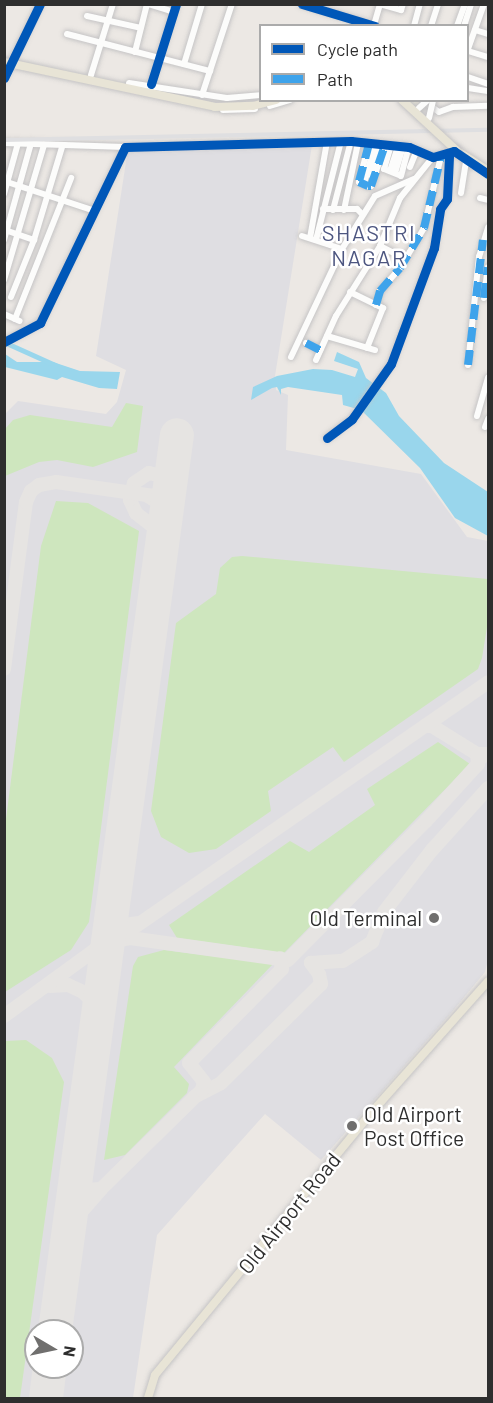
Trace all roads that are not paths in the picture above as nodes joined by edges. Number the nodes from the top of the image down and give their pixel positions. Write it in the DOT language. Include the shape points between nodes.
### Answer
graph roads {
  1 [pos="40,4"];
  2 [pos="113,4"];
  3 [pos="148,4"];
  4 [pos="202,4"];
  5 [pos="232,4"];
  6 [pos="302,4"];
  7 [pos="337,4"];
  8 [pos="380,4"];
  9 [pos="403,4"];
  10 [pos="420,4"];
  11 [pos="438,4"];
  12 [pos="465,4"];
  13 [pos="471,4"];
  14 [pos="486,5"];
  15 [pos="175,8"];
  16 [pos="334,14"];
  17 [pos="87,16"];
  18 [pos="108,21"];
  19 [pos="370,24"];
  20 [pos="374,24"];
  21 [pos="415,24"];
  22 [pos="432,24"];
  23 [pos="458,24"];
  24 [pos="465,24"];
  25 [pos="141,28"];
  26 [pos="475,30"];
  27 [pos="67,34"];
  28 [pos="489,34"];
  29 [pos="101,43"];
  30 [pos="469,47"];
  31 [pos="469,50"];
  32 [pos="135,52"];
  33 [pos="489,57"];
  34 [pos="159,58"];
  35 [pos="8,61"];
  36 [pos="184,64"];
  37 [pos="210,71"];
  38 [pos="91,75"];
  39 [pos="469,77"];
  40 [pos="4,78"];
  41 [pos="489,84"];
  42 [pos="128,85"];
  43 [pos="145,87"];
  44 [pos="469,88"];
  45 [pos="489,91"];
  46 [pos="202,95"];
  47 [pos="259,95"];
  48 [pos="259,100"];
  49 [pos="263,102"];
  50 [pos="283,102"];
  51 [pos="405,102"];
  52 [pos="428,102"];
  53 [pos="489,106"];
  54 [pos="433,108"];
  55 [pos="429,118"];
  56 [pos="341,141"];
  57 [pos="351,141"];
  58 [pos="327,142"];
  59 [pos="5,143"];
  60 [pos="18,143"];
  61 [pos="31,143"];
  62 [pos="358,143"];
  63 [pos="44,145"];
  64 [pos="389,145"];
  65 [pos="62,147"];
  66 [pos="125,147"];
  67 [pos="417,150"];
  68 [pos="441,156"];
  69 [pos="449,156"];
  70 [pos="433,157"];
  71 [pos="466,161"];
  72 [pos="489,165"];
  73 [pos="410,167"];
  74 [pos="489,172"];
  75 [pos="71,178"];
  76 [pos="418,178"];
  77 [pos="6,182"];
  78 [pos="19,185"];
  79 [pos="31,189"];
  80 [pos="460,193"];
  81 [pos="4,194"];
  82 [pos="48,194"];
  83 [pos="480,198"];
  84 [pos="63,200"];
  85 [pos="489,200"];
  86 [pos="323,209"];
  87 [pos="92,210"];
  88 [pos="333,210"];
  89 [pos="344,210"];
  90 [pos="362,214"];
  91 [pos="489,227"];
  92 [pos="6,230"];
  93 [pos="19,234"];
  94 [pos="302,236"];
  95 [pos="313,239"];
  96 [pos="4,240"];
  97 [pos="34,240"];
  98 [pos="380,246"];
  99 [pos="342,249"];
  100 [pos="406,259"];
  101 [pos="489,267"];
  102 [pos="4,280"];
  103 [pos="350,292"];
  104 [pos="11,297"];
  105 [pos="475,297"];
  106 [pos="486,298"];
  107 [pos="376,305"];
  108 [pos="4,314"];
  109 [pos="327,336"];
  110 [pos="6,342"];
  111 [pos="306,343"];
  112 [pos="367,348"];
  113 [pos="320,350"];
  114 [pos="375,350"];
  115 [pos="291,357"];
  116 [pos="316,360"];
  117 [pos="468,365"];
  118 [pos="489,378"];
  119 [pos="477,416"];
  120 [pos="489,419"];
  121 [pos="485,427"];
  122 [pos="327,438"];
  123 [pos="489,981"];
  124 [pos="148,1398"];
  1 -- 35 [label="street"];
  2 -- 18 [label="street"];
  3 -- 15 [label="street"];
  3 -- 25 [label="street"];
  4 -- 36 [label="street"];
  5 -- 37 [label="street"];
  6 -- 16 [label="street"];
  7 -- 16 [label="street"];
  8 -- 9 [label="street" via="401,10"];
  8 -- 20 [label="street"];
  10 -- 21 [label="street"];
  11 -- 22 [label="street"];
  12 -- 23 [label="street"];
  13 -- 24 [label="street"];
  14 -- 26 [label="street"];
  15 -- 34 [label="street"];
  16 -- 19 [label="street"];
  17 -- 18 [label="street"];
  18 -- 25 [label="street"];
  18 -- 29 [label="street"];
  25 -- 32 [label="street"];
  26 -- 28 [label="street"];
  26 -- 30 [label="street"];
  27 -- 29 [label="street"];
  29 -- 32 [label="street"];
  29 -- 38 [label="street"];
  31 -- 33 [label="street"];
  32 -- 34 [label="street"];
  34 -- 36 [label="street"];
  34 -- 43 [label="street"];
  35 -- 38 [label="main road"];
  35 -- 40 [label="street"];
  35 -- 42 [label="main road"];
  36 -- 37 [label="street"];
  37 -- 46 [label="street"];
  38 -- 42 [label="main road"];
  39 -- 41 [label="street"];
  42 -- 43 [label="main road"];
  42 -- 50 [label="street" via="140,94 225,111 258,109"];
  43 -- 46 [label="street"];
  43 -- 48 [label="main road" via="219,103"];
  43 -- 49 [label="main road" via="225,108"];
  44 -- 45 [label="street"];
  46 -- 47 [label="street"];
  51 -- 52 [label="main road"];
  51 -- 54 [label="street" via="423,116"];
  51 -- 74 [label="main road, bridge" via="467,160"];
  52 -- 54 [label="street"];
  52 -- 54 [label="street"];
  52 -- 55 [label="main road, bridge"];
  52 -- 55 [label="street, bridge"];
  53 -- 54 [label="street" via="453,107 439,112"];
  55 -- 72 [label="main road" via="471,157"];
  56 -- 57 [label="street"];
  56 -- 58 [label="street"];
  56 -- 86 [label="street"];
  57 -- 62 [label="street"];
  57 -- 88 [label="street"];
  58 -- 66 [label="street"];
  58 -- 95 [label="street"];
  59 -- 60 [label="street"];
  60 -- 61 [label="street"];
  60 -- 77 [label="street"];
  61 -- 63 [label="street"];
  61 -- 78 [label="street"];
  62 -- 64 [label="street"];
  62 -- 89 [label="street"];
  63 -- 65 [label="street"];
  63 -- 79 [label="street"];
  64 -- 64 [label="street" via="400,176 392,172"];
  64 -- 64 [label="street" via="371,186 366,185"];
  64 -- 67 [label="street"];
  65 -- 66 [label="street"];
  65 -- 82 [label="street"];
  66 -- 87 [label="street"];
  67 -- 70 [label="street"];
  67 -- 73 [label="street"];
  68 -- 69 [label="street"];
  68 -- 70 [label="street"];
  68 -- 100 [label="street" via="424,228"];
  69 -- 71 [label="street" via="454,151"];
  69 -- 122 [label="street" via="447,200 440,209 434,248 391,364 352,419"];
  70 -- 76 [label="street"];
  71 -- 74 [label="street"];
  71 -- 80 [label="street"];
  75 -- 84 [label="street"];
  76 -- 90 [label="street" via="375,196"];
  76 -- 98 [label="street" via="400,198"];
  77 -- 78 [label="street"];
  77 -- 81 [label="street"];
  78 -- 79 [label="street"];
  78 -- 92 [label="street"];
  79 -- 82 [label="street"];
  79 -- 93 [label="street"];
  82 -- 84 [label="street"];
  82 -- 97 [label="street"];
  83 -- 85 [label="street"];
  84 -- 87 [label="street"];
  84 -- 108 [label="street" via="18,320"];
  86 -- 88 [label="street"];
  86 -- 95 [label="street"];
  87 -- 110 [label="street" via="40,323"];
  88 -- 89 [label="street"];
  89 -- 90 [label="street" via="357,209"];
  90 -- 99 [label="street"];
  91 -- 105 [label="street" via="484,232"];
  92 -- 93 [label="street"];
  92 -- 96 [label="street"];
  93 -- 97 [label="street"];
  93 -- 102 [label="street"];
  94 -- 95 [label="street"];
  95 -- 99 [label="street"];
  97 -- 104 [label="street"];
  98 -- 100 [label="street"];
  98 -- 103 [label="street"];
  99 -- 115 [label="street"];
  100 -- 107 [label="street" via="380,291"];
  101 -- 106 [label="street"];
  103 -- 107 [label="street"];
  103 -- 109 [label="street"];
  105 -- 106 [label="street"];
  105 -- 117 [label="street"];
  107 -- 112 [label="street" via="383,308"];
  109 -- 112 [label="street"];
  109 -- 113 [label="street"];
  111 -- 113 [label="street"];
  112 -- 114 [label="street"];
  113 -- 116 [label="street"];
  118 -- 119 [label="street"];
  120 -- 121 [label="street"];
  123 -- 124 [label="main road, Old Airport Road" via="371,1113 155,1375"];
}
